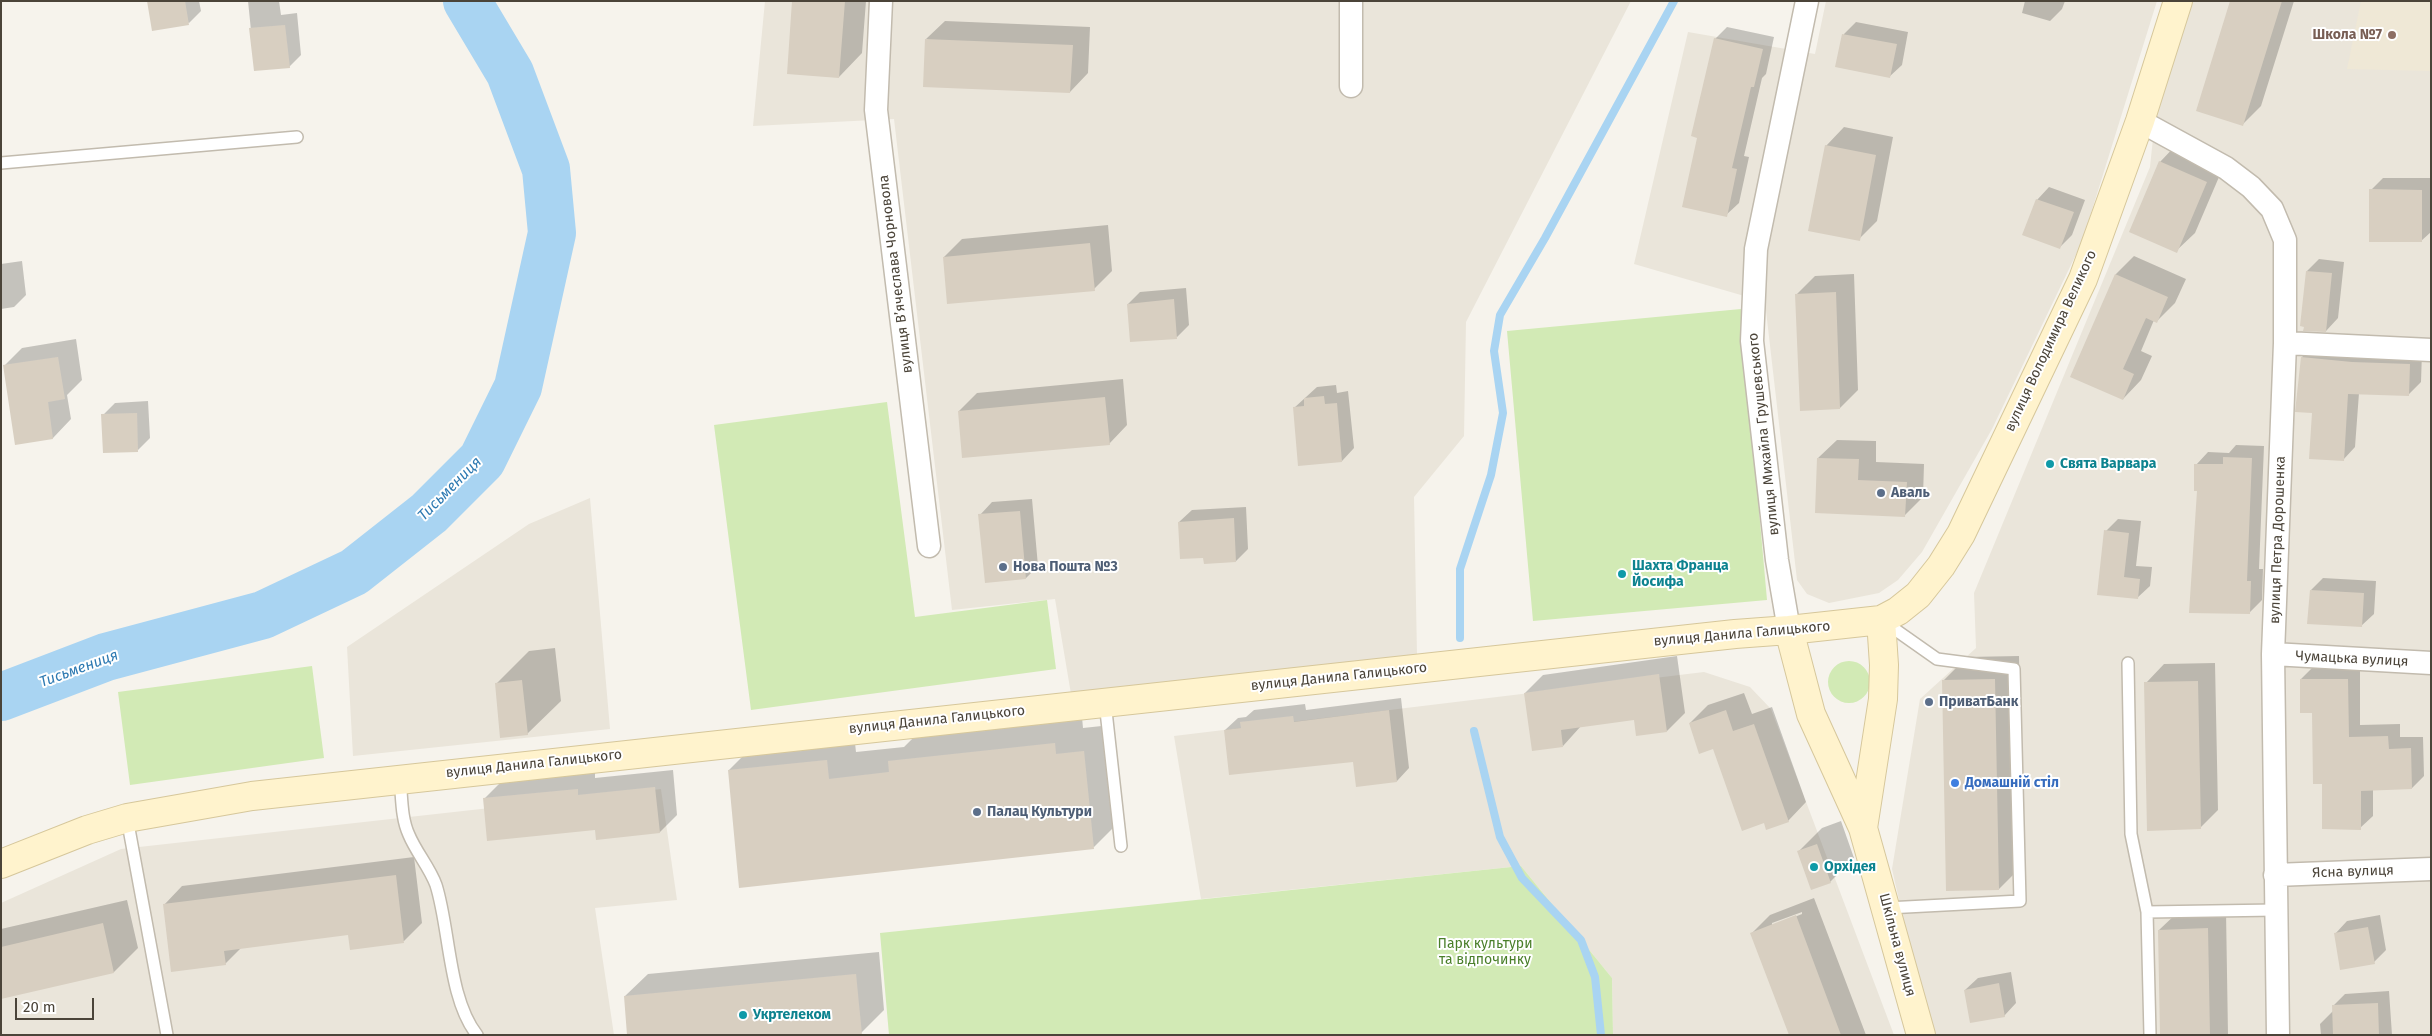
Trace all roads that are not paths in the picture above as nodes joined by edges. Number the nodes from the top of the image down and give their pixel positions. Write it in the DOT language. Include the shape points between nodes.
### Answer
graph roads {
  1 [pos="881,1"];
  2 [pos="1352,1"];
  3 [pos="1807,1"];
  4 [pos="2178,1"];
  5 [pos="1351,86"];
  6 [pos="2140,121"];
  7 [pos="297,137"];
  8 [pos="1,163"];
  9 [pos="2285,343"];
  10 [pos="2431,350"];
  11 [pos="929,546"];
  12 [pos="1881,620"];
  13 [pos="1789,630"];
  14 [pos="2273,654"];
  15 [pos="2128,663"];
  16 [pos="2431,663"];
  17 [pos="1105,702"];
  18 [pos="400,779"];
  19 [pos="127,818"];
  20 [pos="1863,828"];
  21 [pos="1121,846"];
  22 [pos="1,864"];
  23 [pos="2431,869"];
  24 [pos="2275,875"];
  25 [pos="1887,908"];
  26 [pos="2276,910"];
  27 [pos="2147,912"];
  28 [pos="167,1035"];
  29 [pos="477,1035"];
  30 [pos="1921,1035"];
  31 [pos="2150,1035"];
  32 [pos="2278,1035"];
  1 -- 11 [label="street, вулиця Вʼячеслава Чорновола" via="876,110"];
  2 -- 5 [label="street"];
  3 -- 13 [label="street, вулиця Михайла Грушевського" via="1756,248 1752,341 1777,560"];
  4 -- 6 [label="main road, вулиця Володимира Великого"];
  6 -- 9 [label="street, вулиця Петра Дорошенка" via="2226,168 2272,209 2285,240"];
  6 -- 12 [label="main road, вулиця Володимира Великого" via="2083,279 1961,534 1918,595"];
  7 -- 8 [label="lane"];
  9 -- 10 [label="street"];
  9 -- 14 [label="street, вулиця Петра Дорошенка"];
  12 -- 13 [label="main road, вулиця Данила Галицького"];
  12 -- 20 [label="main road, Шкільна вулиця" via="1883,699"];
  12 -- 25 [label="lane" via="1937,659 2014,669 2020,901"];
  13 -- 17 [label="main road, вулиця Данила Галицького"];
  13 -- 20 [label="main road, Шкільна вулиця" via="1811,714"];
  14 -- 16 [label="street, Чумацька вулиця"];
  14 -- 24 [label="street, вулиця Петра Дорошенка"];
  15 -- 27 [label="lane" via="2131,834"];
  17 -- 18 [label="main road, вулиця Данила Галицького"];
  17 -- 21 [label="lane"];
  18 -- 19 [label="main road, вулиця Данила Галицького" via="252,796"];
  18 -- 29 [label="lane" via="408,834 436,884 456,984 470,1026"];
  19 -- 22 [label="main road, вулиця Данила Галицького"];
  19 -- 28 [label="lane"];
  20 -- 25 [label="main road, Шкільна вулиця"];
  23 -- 24 [label="street, Ясна вулиця"];
  24 -- 26 [label="street, вулиця Петра Дорошенка"];
  25 -- 30 [label="main road, Шкільна вулиця"];
  26 -- 27 [label="lane"];
  26 -- 32 [label="street, вулиця Петра Дорошенка"];
  27 -- 31 [label="lane"];
}
